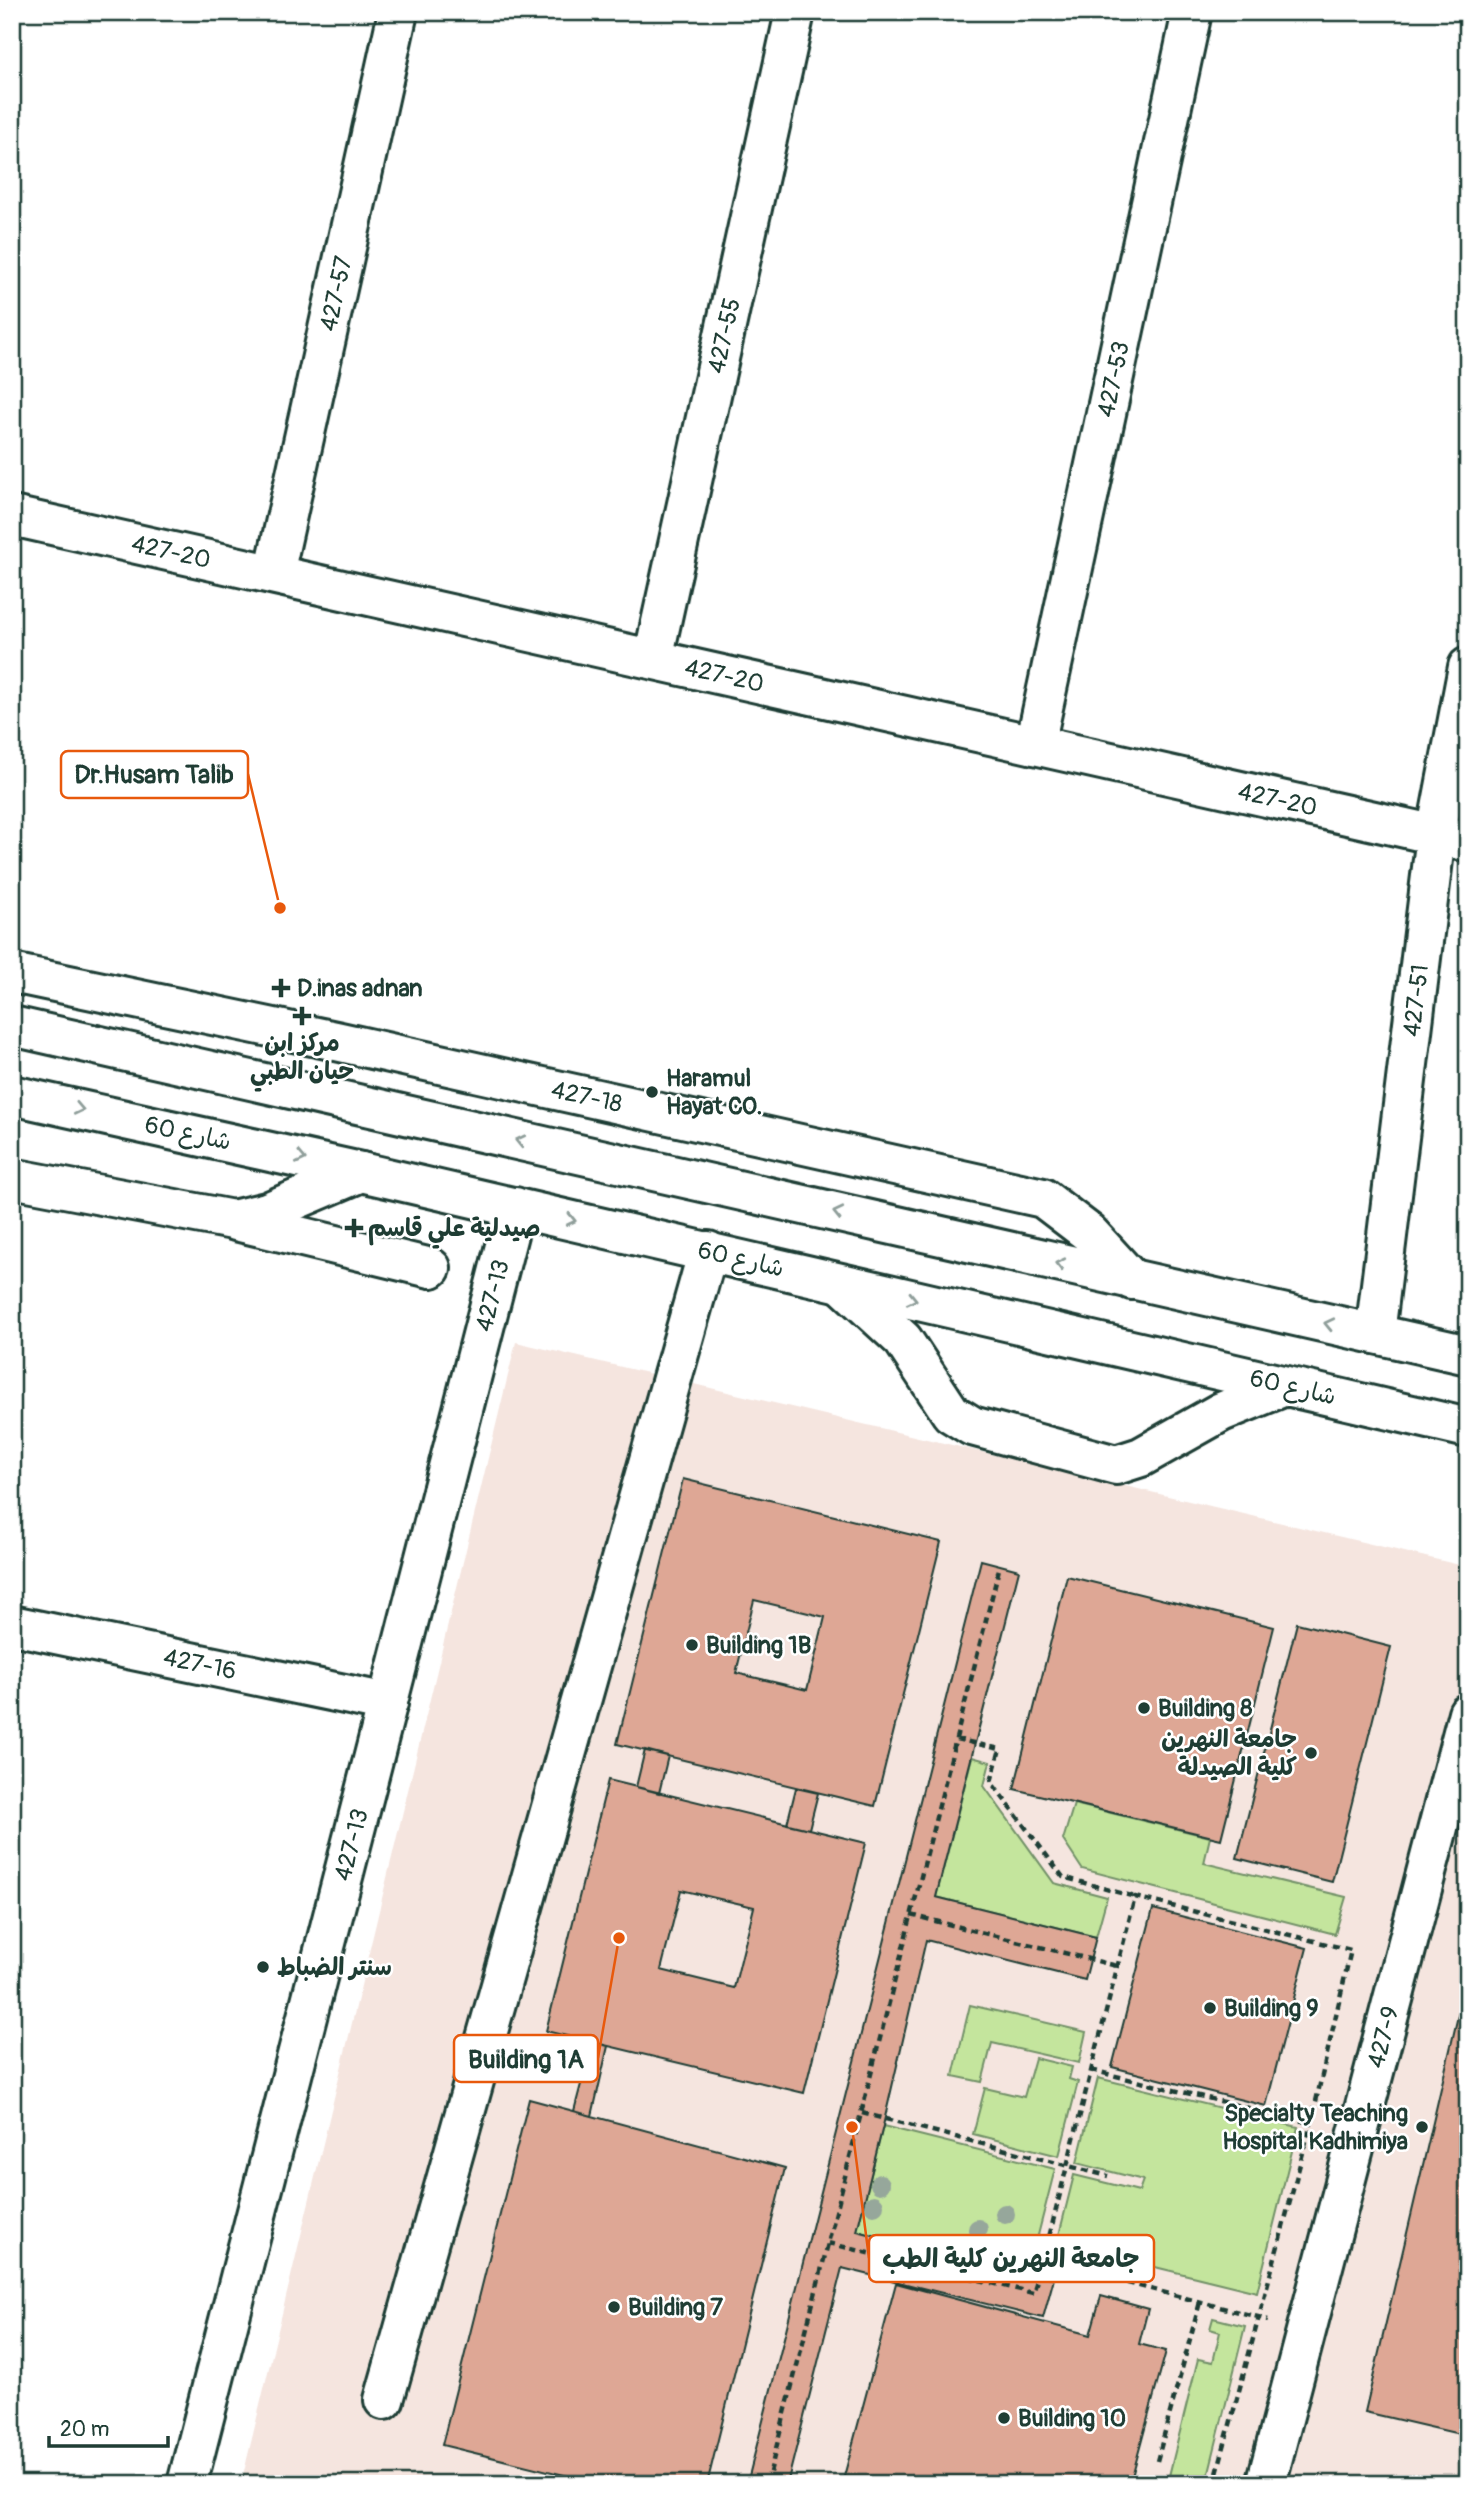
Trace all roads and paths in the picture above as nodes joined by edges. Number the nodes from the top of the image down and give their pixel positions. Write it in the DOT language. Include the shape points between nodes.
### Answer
graph roads {
  1 [pos="398,12"];
  2 [pos="795,12"];
  3 [pos="1192,12"];
  4 [pos="12,516"];
  5 [pos="274,574"];
  6 [pos="653,659"];
  7 [pos="1468,667"];
  8 [pos="1035,745"];
  9 [pos="1452,839"];
  10 [pos="12,973"];
  11 [pos="12,1026"];
  12 [pos="12,1094"];
  13 [pos="361,1172"];
  14 [pos="12,1178"];
  15 [pos="515,1207"];
  16 [pos="233,1220"];
  17 [pos="709,1251"];
  18 [pos="431,1268"];
  19 [pos="1132,1280"];
  20 [pos="840,1282"];
  21 [pos="1375,1334"];
  22 [pos="1468,1355"];
  23 [pos="1284,1385"];
  24 [pos="1468,1428"];
  25 [pos="1000,1565"];
  26 [pos="14,1630"];
  27 [pos="388,1703"];
  28 [pos="1468,1713"];
  29 [pos="956,1739"];
  30 [pos="1135,1897"];
  31 [pos="912,1915"];
  32 [pos="1117,1966"];
  33 [pos="1091,2070"];
  34 [pos="862,2113"];
  35 [pos="1311,2123"];
  36 [pos="1067,2165"];
  37 [pos="1108,2176"];
  38 [pos="828,2242"];
  39 [pos="1043,2261"];
  40 [pos="1200,2302"];
  41 [pos="1258,2317"];
  42 [pos="1307,2331"];
  43 [pos="384,2400"];
  44 [pos="1157,2461"];
  45 [pos="187,2484"];
  46 [pos="767,2484"];
  47 [pos="1214,2484"];
  48 [pos="1266,2484"];
  1 -- 5 [label="street, 427-57"];
  2 -- 6 [label="street, 427-55"];
  3 -- 8 [label="street, 427-53"];
  4 -- 5 [label="street, 427-20"];
  5 -- 6 [label="street, 427-20"];
  6 -- 8 [label="street, 427-20"];
  7 -- 9 [label="street, 427-51"];
  8 -- 9 [label="street, 427-20"];
  9 -- 21 [label="street, 427-51"];
  10 -- 19 [label="street, 427-18" via="1043,1198 1089,1233"];
  19 -- 11 [label="street, one-way"];
  12 -- 13 [label="street, شارع 60, one-way"];
  13 -- 15 [label="street, شارع 60"];
  13 -- 16 [label="street" via="267,1212"];
  14 -- 16 [label="street"];
  15 -- 17 [label="street, شارع 60, one-way"];
  15 -- 27 [label="street, 427-13"];
  16 -- 18 [label="street"];
  17 -- 20 [label="street, شارع 60"];
  17 -- 43 [label="street"];
  21 -- 19 [label="street, one-way"];
  20 -- 23 [label="street, شارع 60, one-way"];
  20 -- 23 [label="street" via="903,1340 951,1413 972,1426 1116,1465 1141,1457 1221,1412"];
  21 -- 22 [label="street"];
  23 -- 24 [label="street, شارع 60"];
  25 -- 29 [label="path"];
  26 -- 27 [label="street, 427-16"];
  27 -- 45 [label="street, 427-13"];
  28 -- 42 [label="street, 427-9"];
  29 -- 30 [label="path" via="1000,1749 992,1782 1062,1877"];
  29 -- 31 [label="path"];
  30 -- 32 [label="path"];
  30 -- 35 [label="path" via="1351,1950"];
  31 -- 32 [label="path"];
  31 -- 34 [label="path"];
  32 -- 33 [label="path"];
  33 -- 35 [label="path"];
  33 -- 36 [label="path"];
  34 -- 36 [label="path"];
  34 -- 38 [label="path"];
  35 -- 41 [label="path"];
  36 -- 37 [label="path"];
  36 -- 39 [label="path"];
  38 -- 39 [label="path" via="1033,2293"];
  38 -- 46 [label="path"];
  39 -- 40 [label="path"];
  40 -- 41 [label="path"];
  40 -- 44 [label="path"];
  41 -- 42 [label="path"];
  41 -- 47 [label="path"];
  42 -- 48 [label="street, 427-9"];
}
